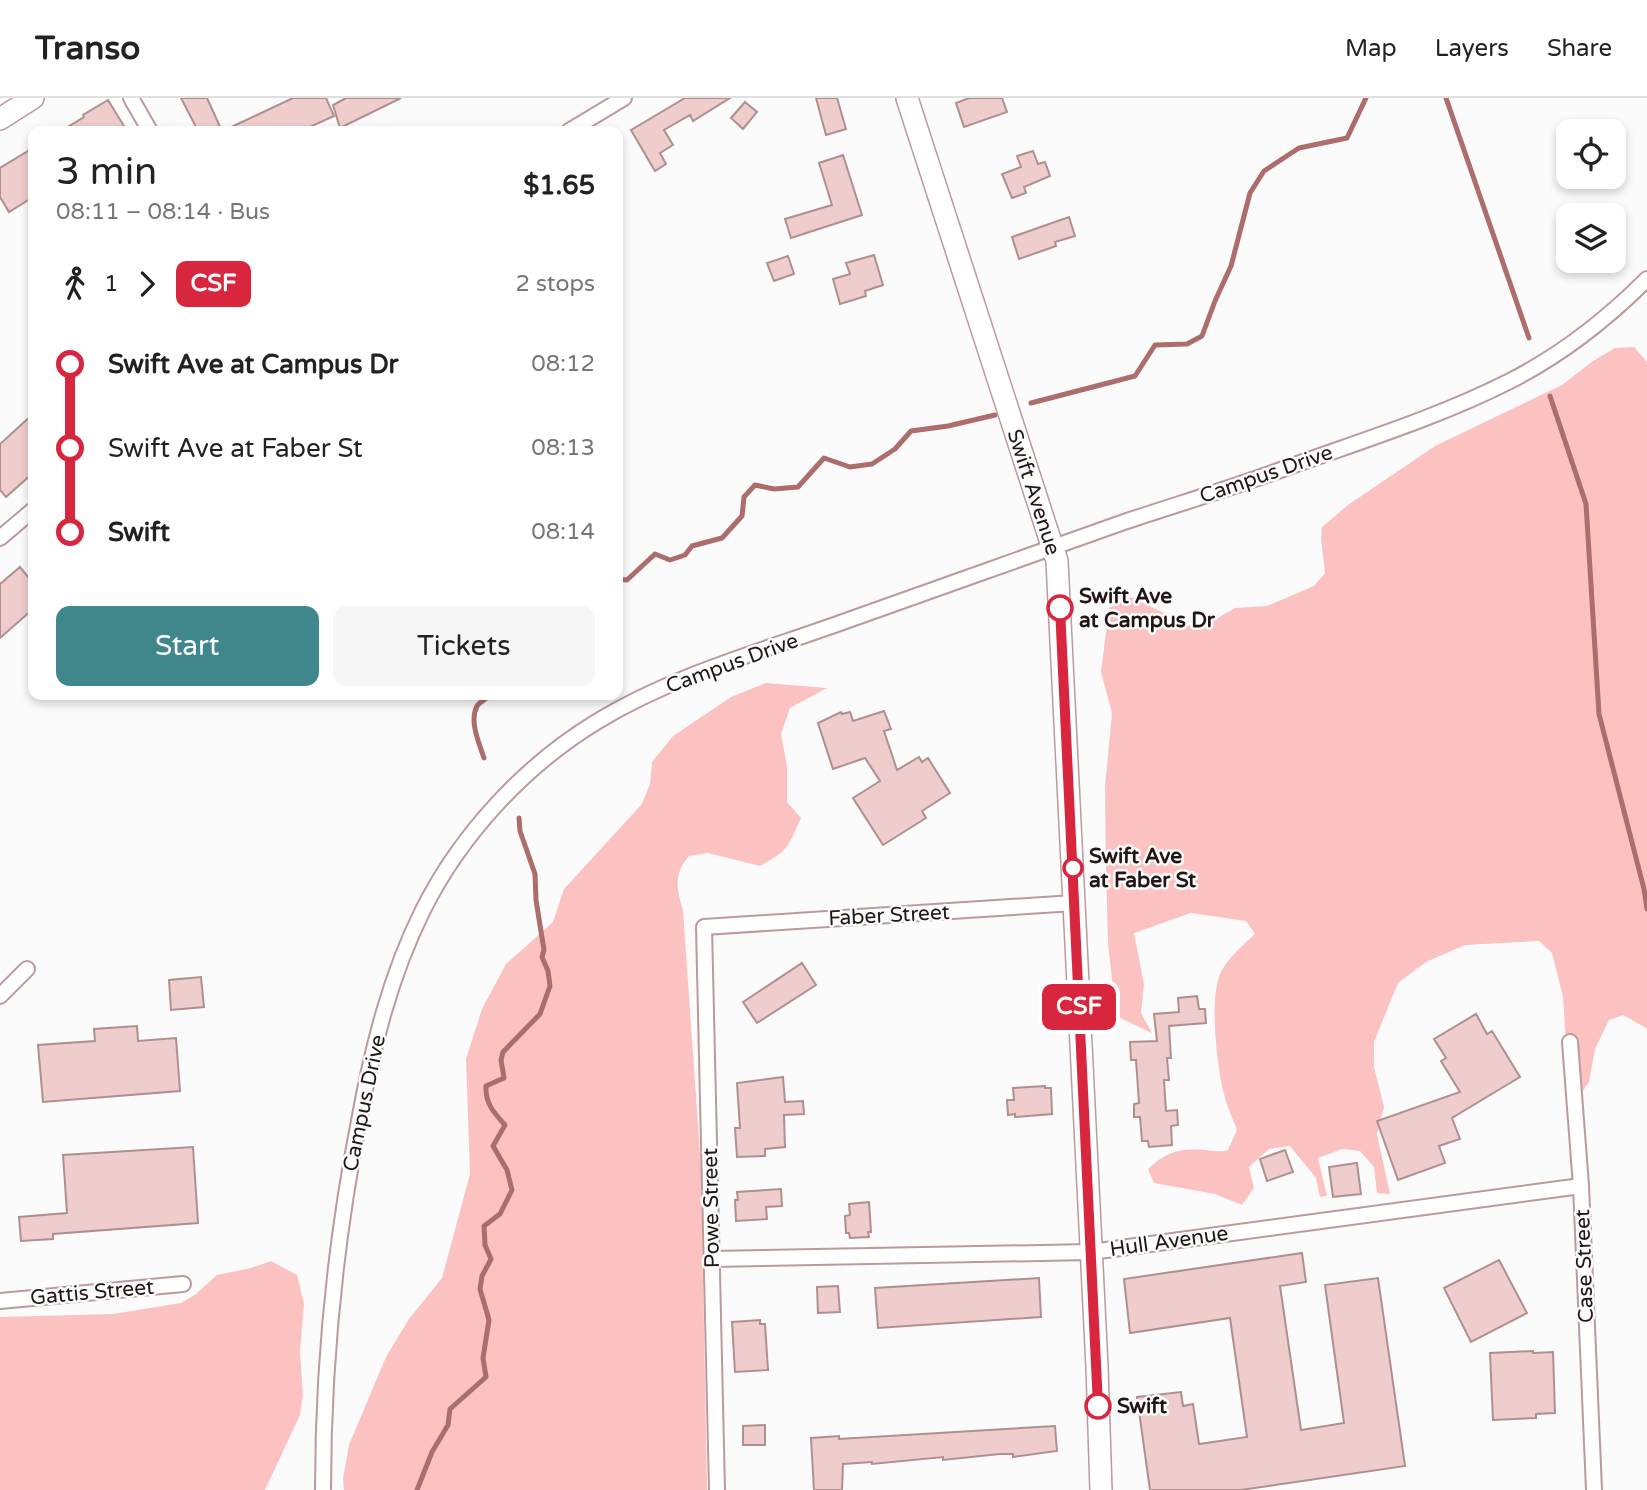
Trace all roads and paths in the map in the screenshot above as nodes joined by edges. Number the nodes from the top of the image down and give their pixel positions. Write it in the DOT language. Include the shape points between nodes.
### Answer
graph roads {
  1 [pos="33,98"];
  2 [pos="131,98"];
  3 [pos="624,98"];
  4 [pos="906,98"];
  5 [pos="0,120"];
  6 [pos="147,126"];
  7 [pos="577,126"];
  8 [pos="1646,284"];
  9 [pos="28,514"];
  10 [pos="0,538"];
  11 [pos="1054,548"];
  12 [pos="1074,903"];
  13 [pos="704,927"];
  14 [pos="27,969"];
  15 [pos="0,996"];
  16 [pos="1570,1042"];
  17 [pos="1581,1186"];
  18 [pos="1091,1252"];
  19 [pos="712,1259"];
  20 [pos="183,1284"];
  21 [pos="0,1301"];
  22 [pos="323,1490"];
  23 [pos="716,1490"];
  24 [pos="1101,1490"];
  25 [pos="1594,1490"];
  1 -- 5 [label="street"];
  2 -- 6 [label="street"];
  3 -- 7 [label="street"];
  4 -- 11 [label="street, Swift Avenue"];
  8 -- 11 [label="street, Campus Drive" via="1551,358 1461,404"];
  9 -- 10 [label="street"];
  11 -- 12 [label="street, Swift Avenue"];
  11 -- 22 [label="street, Campus Drive" via="735,660 629,704 547,757 484,821 451,863 412,932 386,1004 365,1086 332,1287"];
  12 -- 13 [label="street, Faber Street"];
  12 -- 18 [label="street, Swift Avenue"];
  13 -- 19 [label="street, Powe Street"];
  14 -- 15 [label="street"];
  16 -- 17 [label="street, Case Street"];
  17 -- 18 [label="street, Hull Avenue"];
  17 -- 25 [label="street, Case Street"];
  18 -- 19 [label="street, Hull Avenue"];
  18 -- 24 [label="street, Swift Avenue"];
  19 -- 23 [label="street, Powe Street"];
  20 -- 21 [label="street, Gattis Street"];
}
